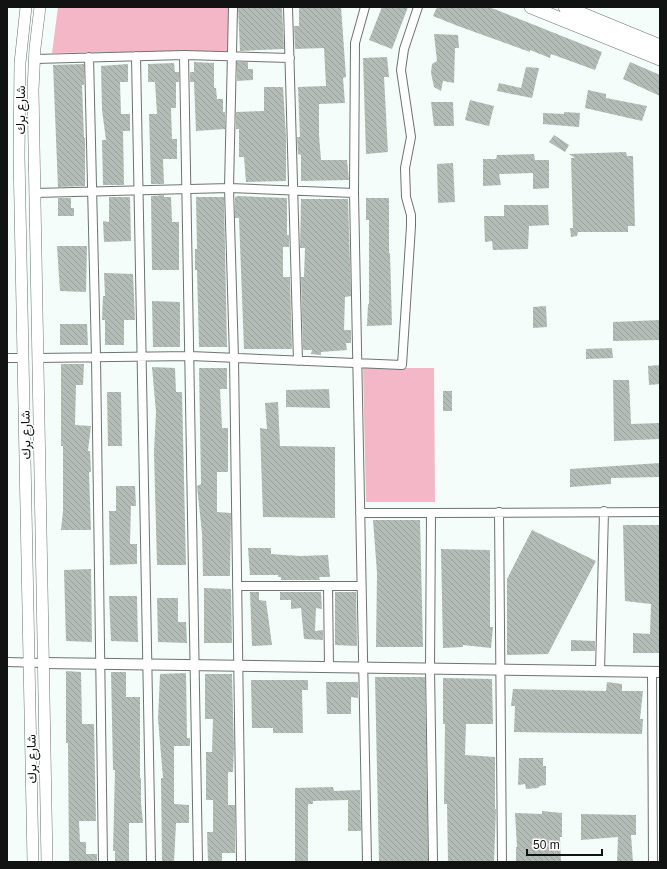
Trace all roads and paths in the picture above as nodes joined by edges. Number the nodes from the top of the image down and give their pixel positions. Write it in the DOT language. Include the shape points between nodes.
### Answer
graph roads {
  1 [pos="26,7"];
  2 [pos="40,7"];
  3 [pos="233,7"];
  4 [pos="288,7"];
  5 [pos="365,7"];
  6 [pos="418,7"];
  7 [pos="531,7"];
  8 [pos="565,7"];
  9 [pos="660,46"];
  10 [pos="184,55"];
  11 [pos="136,56"];
  12 [pos="233,56"];
  13 [pos="89,57"];
  14 [pos="290,58"];
  15 [pos="35,59"];
  16 [pos="660,59"];
  17 [pos="187,188"];
  18 [pos="230,188"];
  19 [pos="138,189"];
  20 [pos="294,190"];
  21 [pos="92,191"];
  22 [pos="354,192"];
  23 [pos="35,193"];
  24 [pos="141,356"];
  25 [pos="190,356"];
  26 [pos="96,357"];
  27 [pos="7,358"];
  28 [pos="22,358"];
  29 [pos="37,358"];
  30 [pos="234,358"];
  31 [pos="298,361"];
  32 [pos="358,363"];
  33 [pos="604,511"];
  34 [pos="499,512"];
  35 [pos="660,512"];
  36 [pos="360,513"];
  37 [pos="431,513"];
  38 [pos="237,586"];
  39 [pos="328,586"];
  40 [pos="361,586"];
  41 [pos="7,662"];
  42 [pos="28,662"];
  43 [pos="43,662"];
  44 [pos="100,664"];
  45 [pos="147,664"];
  46 [pos="195,665"];
  47 [pos="239,666"];
  48 [pos="329,667"];
  49 [pos="363,668"];
  50 [pos="430,669"];
  51 [pos="501,670"];
  52 [pos="600,671"];
  53 [pos="656,672"];
  54 [pos="33,862"];
  55 [pos="47,862"];
  56 [pos="103,862"];
  57 [pos="150,862"];
  58 [pos="198,862"];
  59 [pos="241,862"];
  60 [pos="367,862"];
  61 [pos="433,862"];
  62 [pos="502,862"];
  63 [pos="653,862"];
  1 -- 28 [label="main road, شارع برك" via="20,63 19,118"];
  2 -- 15 [label="main road, شارع برك"];
  3 -- 12 [label="street"];
  4 -- 14 [label="street"];
  5 -- 22 [label="street" via="355,43"];
  6 -- 32 [label="street" via="404,49 401,70 411,137 405,175 411,226 402,365"];
  7 -- 16 [label="highway"];
  8 -- 9 [label="highway"];
  10 -- 11 [label="street"];
  10 -- 12 [label="street"];
  10 -- 17 [label="street"];
  11 -- 13 [label="street"];
  11 -- 19 [label="street"];
  12 -- 14 [label="street"];
  12 -- 18 [label="street"];
  13 -- 15 [label="street"];
  13 -- 21 [label="street"];
  14 -- 20 [label="street"];
  15 -- 23 [label="main road, شارع برك"];
  17 -- 18 [label="street"];
  17 -- 19 [label="street"];
  17 -- 25 [label="street"];
  18 -- 20 [label="street"];
  18 -- 30 [label="street"];
  19 -- 21 [label="street"];
  19 -- 24 [label="street"];
  20 -- 22 [label="street"];
  20 -- 31 [label="street"];
  21 -- 23 [label="street"];
  21 -- 26 [label="street"];
  22 -- 32 [label="street"];
  23 -- 29 [label="main road, شارع برك"];
  24 -- 25 [label="street"];
  24 -- 26 [label="street"];
  24 -- 45 [label="street"];
  25 -- 30 [label="street"];
  25 -- 46 [label="street"];
  26 -- 29 [label="street"];
  26 -- 44 [label="street"];
  27 -- 28 [label="street"];
  28 -- 42 [label="main road, شارع برك"];
  29 -- 43 [label="main road, شارع برك"];
  30 -- 31 [label="street"];
  30 -- 38 [label="street"];
  31 -- 32 [label="street"];
  32 -- 36 [label="street"];
  33 -- 34 [label="street"];
  33 -- 35 [label="street"];
  33 -- 52 [label="street"];
  34 -- 37 [label="street"];
  34 -- 51 [label="street"];
  36 -- 37 [label="street"];
  36 -- 40 [label="street"];
  37 -- 50 [label="street"];
  38 -- 39 [label="street"];
  38 -- 47 [label="street"];
  39 -- 40 [label="street"];
  39 -- 48 [label="street"];
  40 -- 49 [label="street"];
  41 -- 42 [label="street"];
  42 -- 43 [label="street"];
  42 -- 54 [label="main road, شارع برك"];
  43 -- 44 [label="street"];
  43 -- 55 [label="main road, شارع برك"];
  44 -- 45 [label="street"];
  44 -- 56 [label="street"];
  45 -- 46 [label="street"];
  45 -- 57 [label="street"];
  46 -- 47 [label="street"];
  46 -- 58 [label="street"];
  47 -- 48 [label="street"];
  47 -- 59 [label="street"];
  48 -- 49 [label="street"];
  49 -- 50 [label="street"];
  49 -- 60 [label="street"];
  50 -- 51 [label="street"];
  50 -- 61 [label="street"];
  51 -- 52 [label="street"];
  51 -- 62 [label="street"];
  52 -- 53 [label="street"];
  53 -- 63 [label="street"];
}
